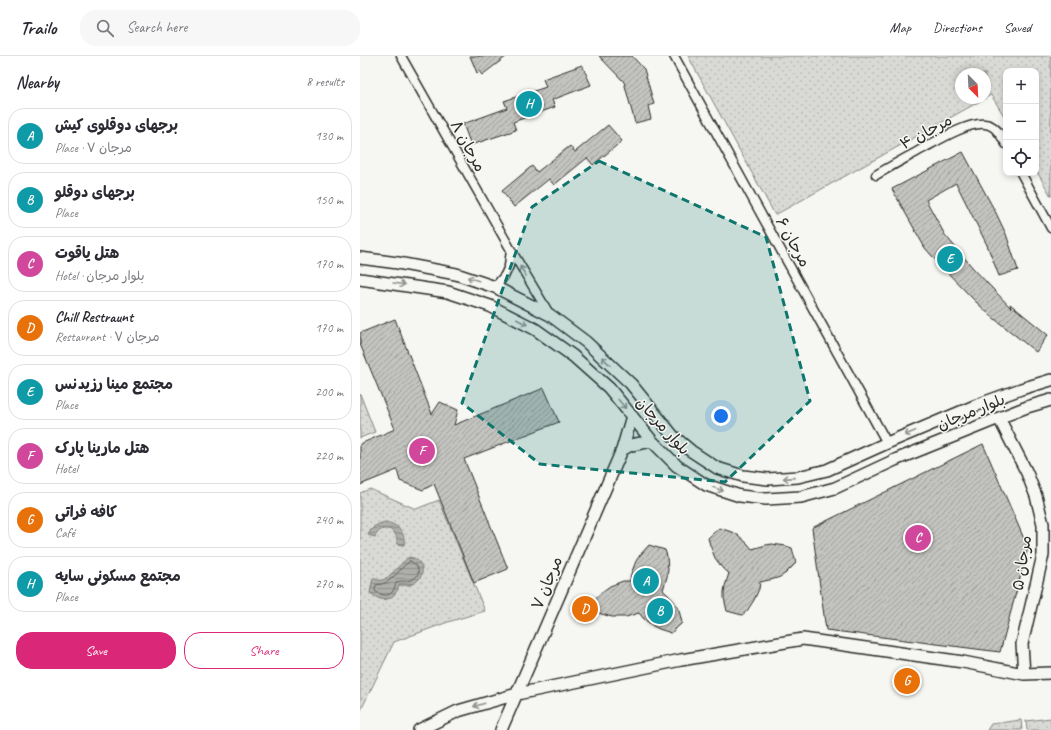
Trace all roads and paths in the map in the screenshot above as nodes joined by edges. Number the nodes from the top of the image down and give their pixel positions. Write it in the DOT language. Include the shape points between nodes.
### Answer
graph roads {
  1 [pos="402,56"];
  2 [pos="674,56"];
  3 [pos="1004,140"];
  4 [pos="876,175"];
  5 [pos="1023,176"];
  6 [pos="1051,228"];
  7 [pos="511,250"];
  8 [pos="360,258"];
  9 [pos="360,279"];
  10 [pos="495,287"];
  11 [pos="550,315"];
  12 [pos="1051,380"];
  13 [pos="1051,400"];
  14 [pos="632,416"];
  15 [pos="999,418"];
  16 [pos="652,441"];
  17 [pos="888,443"];
  18 [pos="622,450"];
  19 [pos="895,460"];
  20 [pos="1051,673"];
  21 [pos="1024,674"];
  22 [pos="517,694"];
  23 [pos="419,730"];
  24 [pos="501,730"];
  1 -- 7 [label="street, مرجان ۸"];
  2 -- 17 [label="street, مرجان ۶"];
  3 -- 4 [label="street, مرجان ۴" via="994,128 985,124 970,125"];
  5 -- 6 [label="street"];
  7 -- 10 [label="street" via="509,266"];
  11 -- 7 [label="street, مرجان ۸, one-way"];
  10 -- 8 [label="main road, بلوار مرجان, one-way" via="456,274"];
  9 -- 14 [label="main road, بلوار مرجان, one-way" via="448,292 490,306 535,329 573,356 609,388"];
  10 -- 11 [label="main road, بلوار مرجان"];
  17 -- 11 [label="main road, بلوار مرجان, one-way" via="827,470 798,477 768,479 743,476 717,468 673,436 631,384 586,342"];
  12 -- 17 [label="main road, بلوار مرجان, one-way" via="977,404"];
  13 -- 15 [label="main road, بلوار مرجان"];
  14 -- 16 [label="main road, بلوار مرجان"];
  14 -- 18 [label="main road, مرجان ۷"];
  15 -- 19 [label="main road, بلوار مرجان"];
  15 -- 21 [label="main road, مرجان ۵" via="1029,479 1043,524 1042,555 1022,644"];
  16 -- 18 [label="main road" via="631,445"];
  16 -- 19 [label="main road, بلوار مرجان, one-way" via="677,466 706,484 740,496 766,499 801,497 835,488"];
  17 -- 19 [label="main road"];
  18 -- 22 [label="main road, مرجان ۷"];
  20 -- 21 [label="main road"];
  21 -- 22 [label="main road" via="963,662 803,639 681,660"];
  22 -- 23 [label="main road, one-way" via="458,711"];
  22 -- 24 [label="main road, مرجان ۷"];
}
